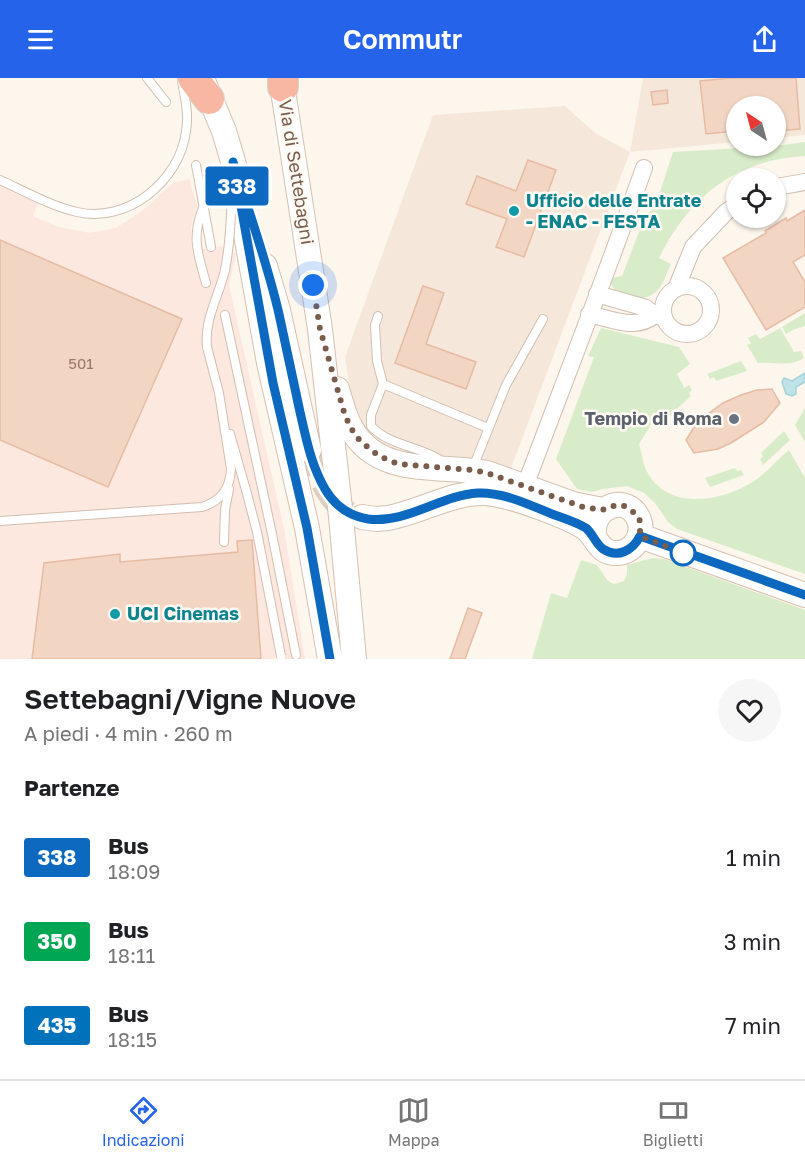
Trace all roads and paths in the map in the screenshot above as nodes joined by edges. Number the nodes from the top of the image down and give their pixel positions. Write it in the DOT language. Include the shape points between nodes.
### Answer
graph roads {
  1 [pos="147,78"];
  2 [pos="182,78"];
  3 [pos="282,81"];
  4 [pos="201,85"];
  5 [pos="166,102"];
  6 [pos="233,162"];
  7 [pos="196,165"];
  8 [pos="644,168"];
  9 [pos="0,180"];
  10 [pos="805,182"];
  11 [pos="786,185"];
  12 [pos="204,206"];
  13 [pos="726,212"];
  14 [pos="211,247"];
  15 [pos="206,283"];
  16 [pos="676,289"];
  17 [pos="597,294"];
  18 [pos="589,314"];
  19 [pos="378,316"];
  20 [pos="660,317"];
  21 [pos="543,318"];
  22 [pos="320,329"];
  23 [pos="383,384"];
  24 [pos="219,394"];
  25 [pos="488,428"];
  26 [pos="309,450"];
  27 [pos="452,469"];
  28 [pos="231,479"];
  29 [pos="255,485"];
  30 [pos="525,486"];
  31 [pos="602,510"];
  32 [pos="362,517"];
  33 [pos="0,521"];
  34 [pos="594,536"];
  35 [pos="640,536"];
  36 [pos="224,542"];
  37 [pos="805,596"];
  38 [pos="330,659"];
  39 [pos="354,659"];
  1 -- 5 [label="lane"];
  2 -- 9 [label="lane" via="188,113 178,157 166,178 125,209 106,214 77,212"];
  3 -- 22 [label="street, Via di Settebagni"];
  4 -- 6 [label="street" via="224,131"];
  6 -- 24 [label="lane, bridge" via="228,248 206,335"];
  6 -- 26 [label="street" via="278,310"];
  6 -- 38 [label="street" via="271,373 307,528"];
  7 -- 12 [label="lane"];
  8 -- 17 [label="street"];
  10 -- 11 [label="street"];
  12 -- 14 [label="lane"];
  12 -- 15 [label="lane" via="195,244"];
  13 -- 16 [label="street" via="693,247"];
  16 -- 20 [label="street" via="663,305"];
  16 -- 20 [label="street" via="689,286 702,291 711,309 708,322 698,331 685,334 672,329"];
  17 -- 18 [label="street"];
  17 -- 20 [label="street" via="646,308"];
  18 -- 20 [label="street" via="638,324"];
  18 -- 30 [label="street"];
  19 -- 23 [label="lane" via="377,361"];
  21 -- 25 [label="lane" via="506,385"];
  22 -- 27 [label="street" via="347,419 360,441 386,460"];
  22 -- 39 [label="street"];
  23 -- 25 [label="lane"];
  23 -- 27 [label="lane" via="371,415 371,426 379,434 432,454"];
  24 -- 28 [label="lane"];
  24 -- 29 [label="lane, bridge" via="289,655 291,632 270,522 222,316"];
  25 -- 27 [label="lane"];
  27 -- 30 [label="street" via="500,477"];
  28 -- 33 [label="lane" via="220,498 202,507"];
  28 -- 36 [label="lane"];
  30 -- 31 [label="street"];
  31 -- 34 [label="street" via="594,522"];
  31 -- 35 [label="street" via="616,505 631,509 640,521"];
  32 -- 34 [label="street" via="382,519 469,494 490,494 557,515"];
  34 -- 35 [label="street" via="603,549 617,553 632,548"];
  35 -- 37 [label="street"];
}
